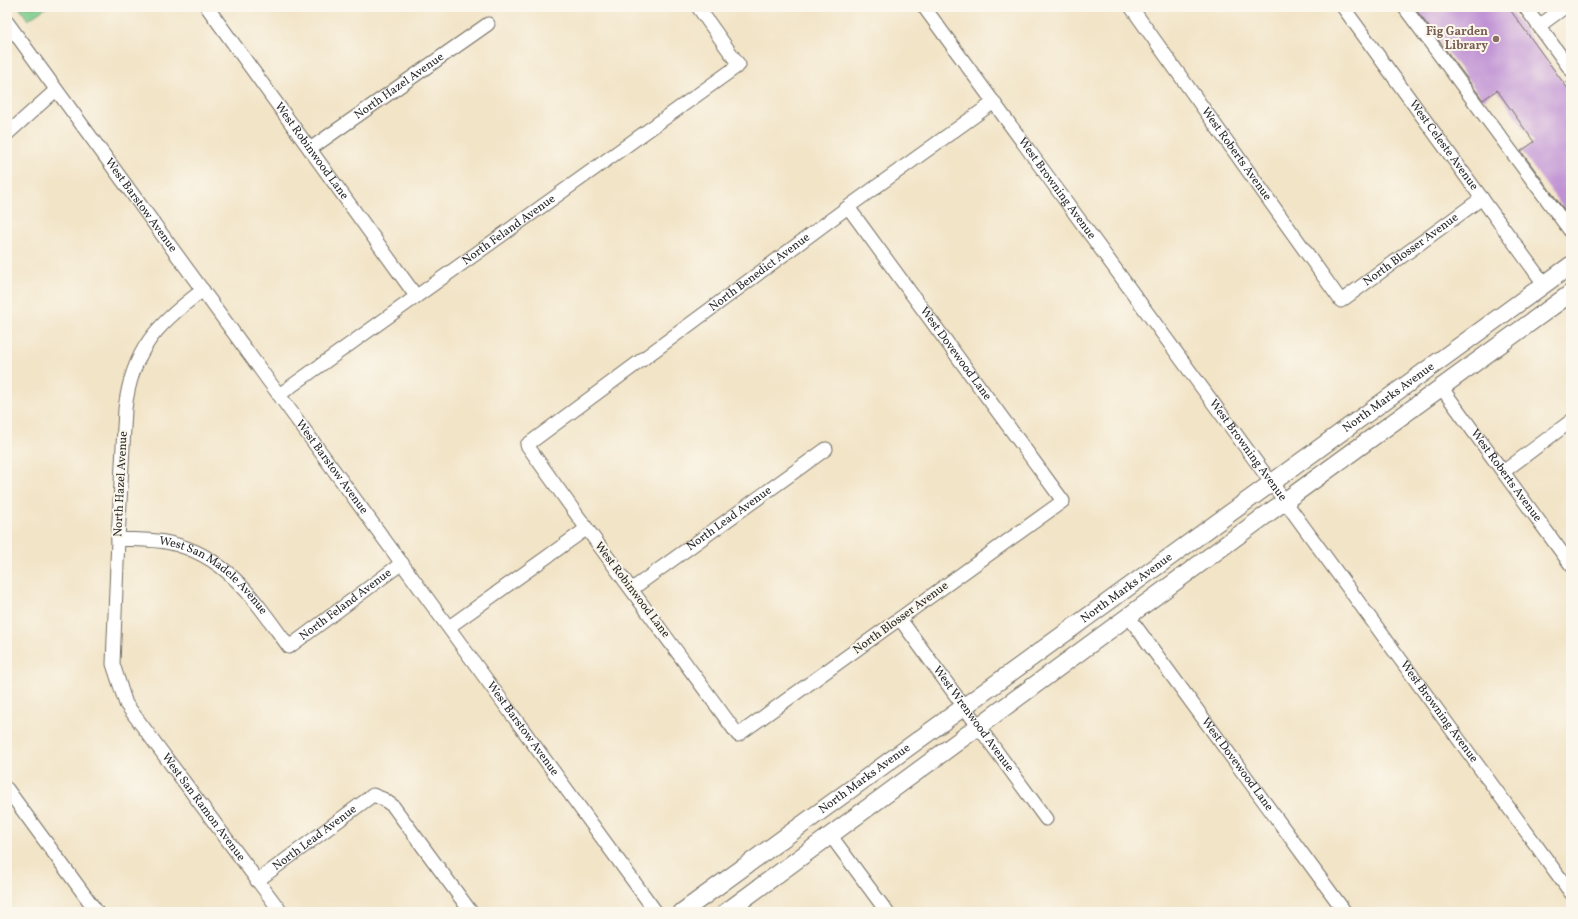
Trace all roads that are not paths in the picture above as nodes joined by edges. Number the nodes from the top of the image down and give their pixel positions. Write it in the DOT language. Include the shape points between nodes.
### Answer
graph roads {
  1 [pos="207,7"];
  2 [pos="698,7"];
  3 [pos="924,7"];
  4 [pos="1130,7"];
  5 [pos="1342,7"];
  6 [pos="1404,7"];
  7 [pos="1525,7"];
  8 [pos="1565,7"];
  9 [pos="7,22"];
  10 [pos="488,24"];
  11 [pos="1539,26"];
  12 [pos="1566,53"];
  13 [pos="1571,70"];
  14 [pos="56,90"];
  15 [pos="994,102"];
  16 [pos="7,134"];
  17 [pos="310,150"];
  18 [pos="1482,198"];
  19 [pos="848,207"];
  20 [pos="1571,232"];
  21 [pos="1571,265"];
  22 [pos="1544,284"];
  23 [pos="203,290"];
  24 [pos="1571,293"];
  25 [pos="416,296"];
  26 [pos="1341,301"];
  27 [pos="1489,352"];
  28 [pos="1441,387"];
  29 [pos="279,395"];
  30 [pos="1571,421"];
  31 [pos="527,445"];
  32 [pos="826,449"];
  33 [pos="1503,472"];
  34 [pos="1271,483"];
  35 [pos="1063,501"];
  36 [pos="1284,501"];
  37 [pos="586,529"];
  38 [pos="118,539"];
  39 [pos="402,563"];
  40 [pos="1571,566"];
  41 [pos="632,589"];
  42 [pos="1129,617"];
  43 [pos="900,619"];
  44 [pos="449,627"];
  45 [pos="289,647"];
  46 [pos="126,704"];
  47 [pos="963,706"];
  48 [pos="978,728"];
  49 [pos="738,736"];
  50 [pos="7,789"];
  51 [pos="1046,819"];
  52 [pos="831,836"];
  53 [pos="257,881"];
  54 [pos="1571,893"];
  55 [pos="93,910"];
  56 [pos="280,912"];
  57 [pos="471,912"];
  58 [pos="656,912"];
  59 [pos="682,912"];
  60 [pos="726,912"];
  61 [pos="887,912"];
  62 [pos="1345,912"];
  1 -- 17 [label="street, West Robinwood Lane"];
  2 -- 25 [label="street, North Feland Avenue" via="739,65"];
  3 -- 15 [label="street, West Browning Avenue"];
  4 -- 26 [label="street, West Roberts Avenue"];
  5 -- 18 [label="street, West Celeste Avenue"];
  6 -- 20 [label="street"];
  7 -- 11 [label="street"];
  8 -- 11 [label="street"];
  9 -- 14 [label="street, West Barstow Avenue"];
  10 -- 17 [label="street, North Hazel Avenue"];
  11 -- 12 [label="street"];
  12 -- 13 [label="street"];
  14 -- 16 [label="street"];
  14 -- 23 [label="street, West Barstow Avenue"];
  15 -- 19 [label="street, North Benedict Avenue"];
  15 -- 34 [label="street, West Browning Avenue"];
  17 -- 25 [label="street, West Robinwood Lane"];
  18 -- 22 [label="street, West Celeste Avenue"];
  18 -- 26 [label="street, North Blosser Avenue"];
  19 -- 31 [label="street, North Benedict Avenue"];
  19 -- 35 [label="street, West Dovewood Lane"];
  21 -- 22 [label="main road, North Marks Avenue"];
  22 -- 27 [label="main road" via="1544,295 1538,303 1496,335"];
  22 -- 34 [label="main road, North Marks Avenue"];
  23 -- 29 [label="street, West Barstow Avenue"];
  23 -- 38 [label="street, North Hazel Avenue" via="164,321 147,344 132,372 125,409"];
  24 -- 27 [label="main road, North Marks Avenue"];
  25 -- 29 [label="street, North Feland Avenue"];
  27 -- 28 [label="main road, North Marks Avenue"];
  28 -- 33 [label="street, West Roberts Avenue"];
  28 -- 36 [label="main road, North Marks Avenue"];
  29 -- 39 [label="street, West Barstow Avenue"];
  30 -- 33 [label="street"];
  31 -- 37 [label="street, West Robinwood Lane"];
  32 -- 41 [label="street, North Lead Avenue"];
  33 -- 40 [label="street, West Roberts Avenue"];
  34 -- 36 [label="street, West Browning Avenue"];
  34 -- 47 [label="main road, North Marks Avenue"];
  35 -- 43 [label="street, North Blosser Avenue"];
  36 -- 42 [label="main road, North Marks Avenue"];
  36 -- 54 [label="street, West Browning Avenue"];
  37 -- 41 [label="street, West Robinwood Lane"];
  37 -- 44 [label="street"];
  38 -- 45 [label="street, West San Madele Avenue" via="170,543 205,556 224,568 251,595"];
  38 -- 46 [label="street, North Hazel Avenue" via="113,664"];
  39 -- 44 [label="street, West Barstow Avenue"];
  39 -- 45 [label="street, North Feland Avenue"];
  41 -- 49 [label="street, West Robinwood Lane"];
  42 -- 48 [label="main road, North Marks Avenue"];
  42 -- 62 [label="street, West Dovewood Lane"];
  43 -- 47 [label="street, West Wrenwood Avenue"];
  43 -- 49 [label="street, North Blosser Avenue"];
  44 -- 58 [label="street, West Barstow Avenue"];
  46 -- 53 [label="street, West San Ramon Avenue"];
  47 -- 48 [label="street, West Wrenwood Avenue"];
  47 -- 59 [label="main road, North Marks Avenue"];
  48 -- 51 [label="street, West Wrenwood Avenue"];
  48 -- 52 [label="main road, North Marks Avenue"];
  50 -- 55 [label="street"];
  52 -- 60 [label="main road, North Marks Avenue"];
  52 -- 61 [label="street"];
  53 -- 56 [label="street, West San Ramon Avenue"];
  53 -- 57 [label="street, North Lead Avenue" via="373,796 393,806"];
}
